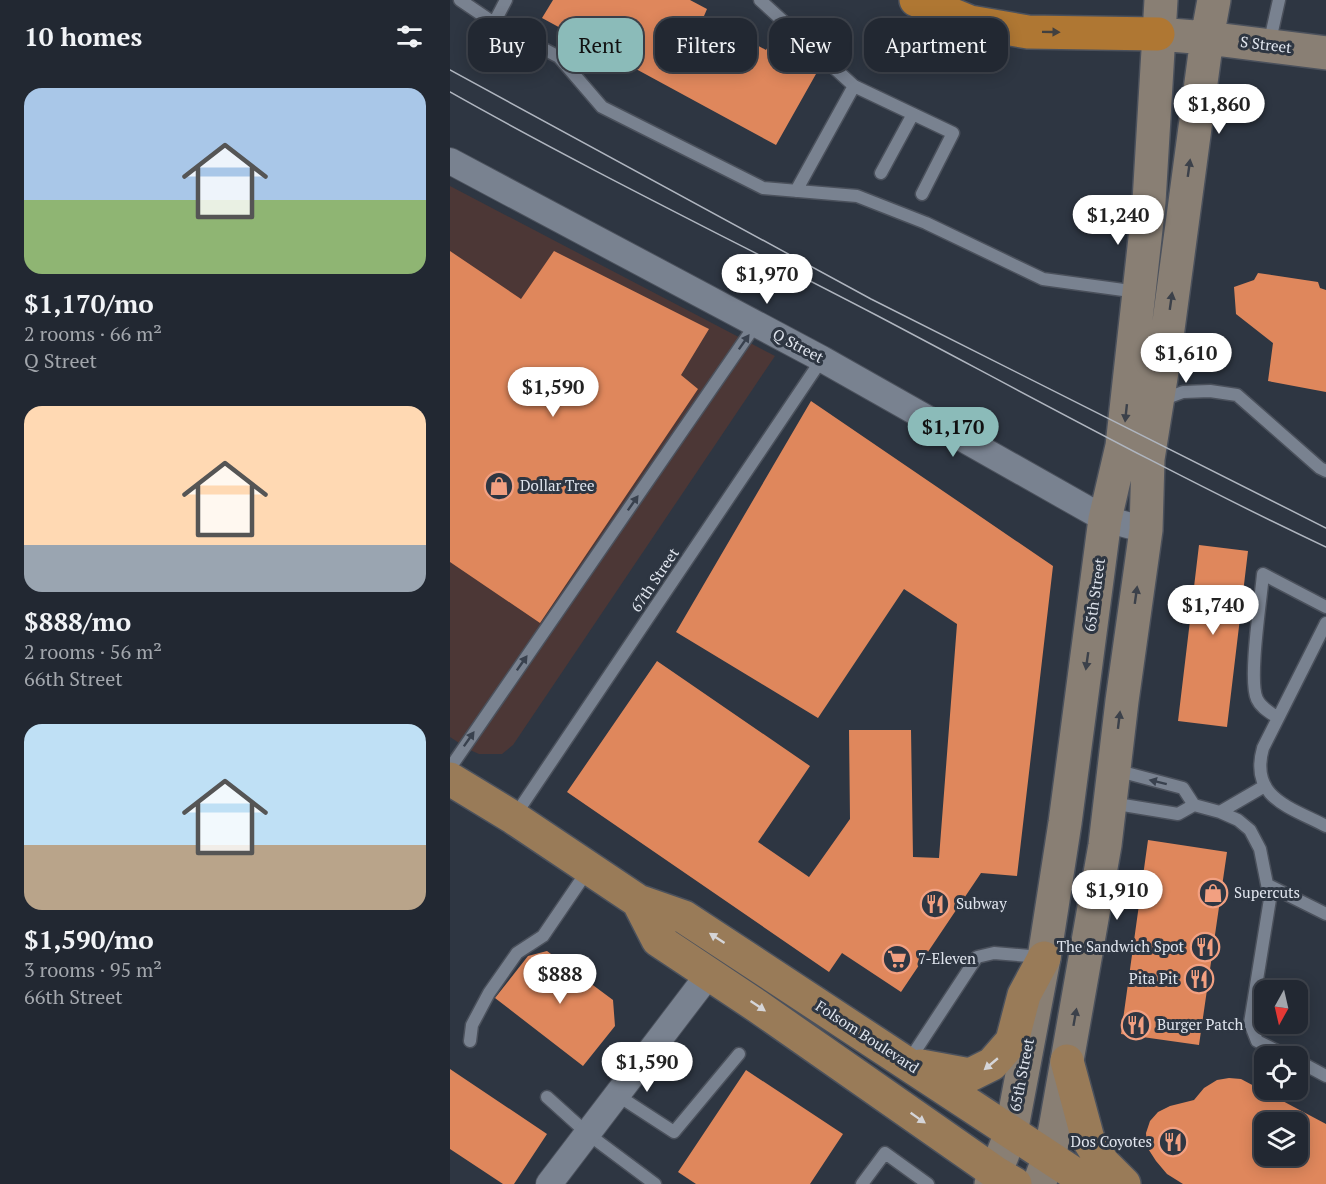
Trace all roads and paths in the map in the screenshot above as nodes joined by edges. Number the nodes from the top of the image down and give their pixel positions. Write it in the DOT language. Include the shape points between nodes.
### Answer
graph roads {
  1 [pos="459,0"];
  2 [pos="506,0"];
  3 [pos="760,0"];
  4 [pos="916,0"];
  5 [pos="1161,0"];
  6 [pos="1214,0"];
  7 [pos="1279,0"];
  8 [pos="486,18"];
  9 [pos="497,18"];
  10 [pos="1158,34"];
  11 [pos="1207,38"];
  12 [pos="1269,45"];
  13 [pos="546,50"];
  14 [pos="1326,53"];
  15 [pos="854,86"];
  16 [pos="913,114"];
  17 [pos="450,160"];
  18 [pos="880,173"];
  19 [pos="796,191"];
  20 [pos="922,194"];
  21 [pos="1139,292"];
  22 [pos="756,324"];
  23 [pos="822,359"];
  24 [pos="1157,402"];
  25 [pos="1326,471"];
  26 [pos="1106,519"];
  27 [pos="1146,530"];
  28 [pos="1326,608"];
  29 [pos="1326,623"];
  30 [pos="1278,718"];
  31 [pos="450,768"];
  32 [pos="1113,770"];
  33 [pos="450,779"];
  34 [pos="1263,787"];
  35 [pos="1109,802"];
  36 [pos="1194,805"];
  37 [pos="1220,812"];
  38 [pos="514,818"];
  39 [pos="1326,826"];
  40 [pos="588,869"];
  41 [pos="1268,885"];
  42 [pos="638,901"];
  43 [pos="1326,914"];
  44 [pos="1044,958"];
  45 [pos="709,974"];
  46 [pos="470,1041"];
  47 [pos="1267,1046"];
  48 [pos="739,1054"];
  49 [pos="1067,1061"];
  50 [pos="908,1063"];
  51 [pos="1308,1066"];
  52 [pos="1326,1076"];
  53 [pos="617,1095"];
  54 [pos="547,1096"];
  55 [pos="1011,1133"];
  56 [pos="588,1134"];
  57 [pos="1044,1170"];
  58 [pos="1001,1180"];
  59 [pos="549,1184"];
  60 [pos="655,1184"];
  61 [pos="862,1184"];
  62 [pos="928,1184"];
  63 [pos="1090,1184"];
  64 [pos="1124,1184"];
  1 -- 8 [label="lane"];
  2 -- 9 [label="lane"];
  3 -- 15 [label="lane"];
  4 -- 10 [label="highway, one-way" via="970,22 1028,32"];
  5 -- 10 [label="main road, 65th Street"];
  6 -- 11 [label="main road"];
  7 -- 12 [label="lane"];
  10 -- 11 [label="main road, S Street"];
  10 -- 21 [label="main road, 65th Street" via="1149,202"];
  11 -- 12 [label="main road, S Street"];
  24 -- 11 [label="main road, one-way"];
  12 -- 14 [label="main road, S Street"];
  13 -- 19 [label="lane" via="560,57 602,107 764,188"];
  15 -- 16 [label="lane"];
  15 -- 19 [label="lane"];
  16 -- 18 [label="lane"];
  16 -- 20 [label="lane" via="953,133"];
  17 -- 22 [label="street, Q Street"];
  19 -- 21 [label="lane" via="857,196 926,223 1043,279"];
  21 -- 26 [label="main road, 65th Street, one-way" via="1122,446"];
  22 -- 23 [label="street, Q Street"];
  31 -- 22 [label="lane, one-way"];
  23 -- 26 [label="street, Q Street"];
  23 -- 38 [label="lane, 67th Street"];
  24 -- 25 [label="lane" via="1184,392 1237,395"];
  24 -- 27 [label="main road" via="1148,459"];
  26 -- 27 [label="street, Q Street"];
  26 -- 44 [label="main road, 65th Street, one-way"];
  32 -- 27 [label="main road, one-way"];
  28 -- 30 [label="lane" via="1263,574 1253,681 1257,699"];
  29 -- 30 [label="lane"];
  30 -- 34 [label="lane" via="1259,760"];
  32 -- 35 [label="main road"];
  36 -- 32 [label="lane, one-way" via="1183,788"];
  33 -- 38 [label="main road, Folsom Boulevard"];
  34 -- 37 [label="lane"];
  34 -- 39 [label="lane" via="1278,801"];
  35 -- 36 [label="lane" via="1178,814"];
  49 -- 35 [label="main road, one-way"];
  36 -- 37 [label="lane"];
  37 -- 41 [label="lane" via="1250,830 1260,849"];
  38 -- 40 [label="main road, Folsom Boulevard"];
  40 -- 42 [label="main road, Folsom Boulevard"];
  40 -- 46 [label="lane" via="543,936 517,953 489,993 472,1025"];
  41 -- 43 [label="lane"];
  41 -- 47 [label="lane" via="1270,899 1250,1023 1257,1041"];
  42 -- 45 [label="main road" via="658,940"];
  50 -- 42 [label="main road, Folsom Boulevard, one-way" via="684,917"];
  44 -- 50 [label="lane" via="994,953 977,957"];
  44 -- 50 [label="main road, one-way" via="1024,995 1012,1041 992,1064 970,1075"];
  44 -- 55 [label="main road, 65th Street"];
  45 -- 53 [label="street"];
  45 -- 58 [label="main road, one-way"];
  48 -- 53 [label="lane" via="674,1132"];
  49 -- 57 [label="main road"];
  49 -- 64 [label="main road" via="1088,1138 1103,1163"];
  50 -- 55 [label="main road, Folsom Boulevard"];
  51 -- 52 [label="lane"];
  53 -- 56 [label="street"];
  54 -- 56 [label="lane"];
  55 -- 57 [label="main road, Folsom Boulevard"];
  55 -- 58 [label="main road, 65th Street"];
  56 -- 59 [label="street"];
  56 -- 60 [label="lane"];
  57 -- 63 [label="main road, Folsom Boulevard"];
  61 -- 62 [label="lane" via="885,1153"];
}
